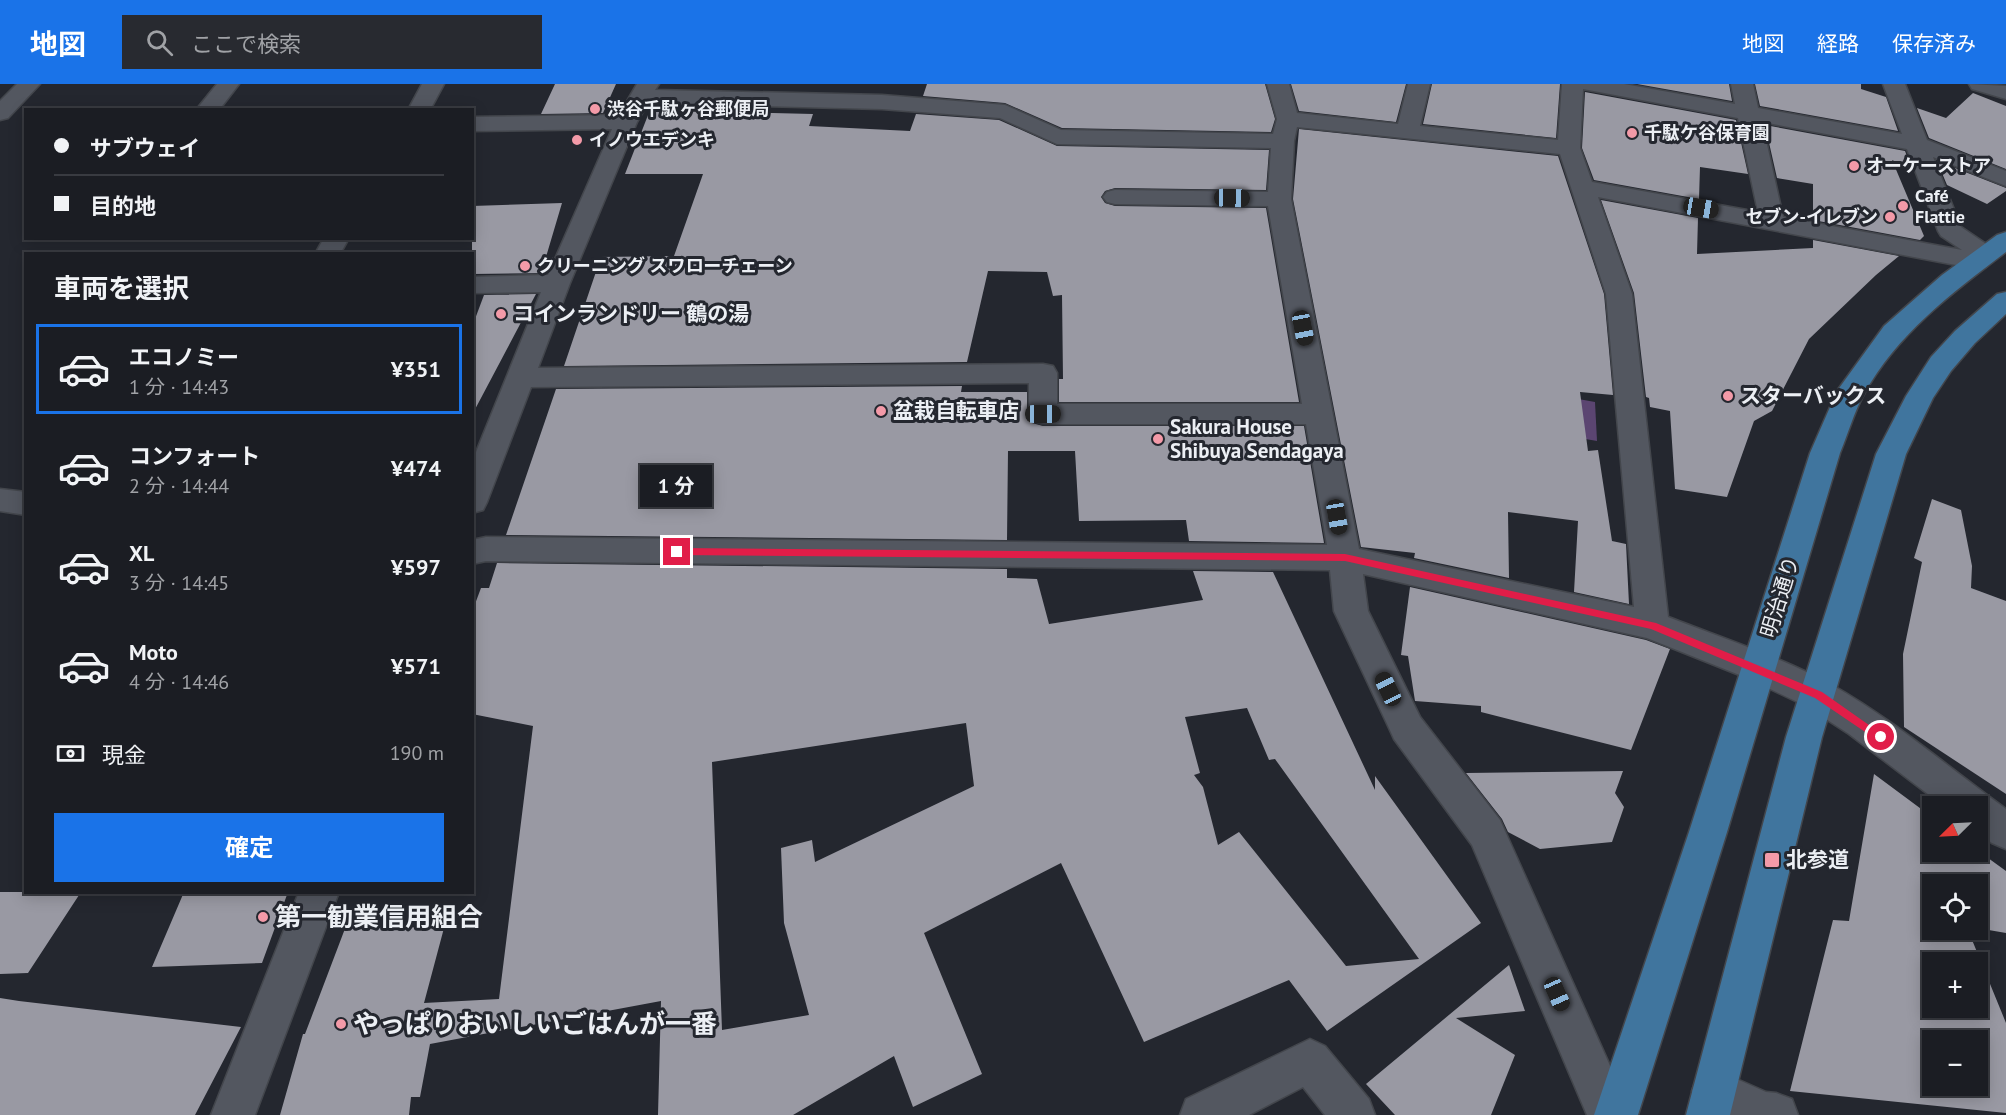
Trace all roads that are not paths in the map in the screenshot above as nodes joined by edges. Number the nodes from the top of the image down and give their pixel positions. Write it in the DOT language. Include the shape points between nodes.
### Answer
graph roads {
  1 [pos="29,84"];
  2 [pos="228,84"];
  3 [pos="434,84"];
  4 [pos="1278,84"];
  5 [pos="1419,84"];
  6 [pos="1573,84"];
  7 [pos="1589,84"];
  8 [pos="1742,84"];
  9 [pos="1894,84"];
  10 [pos="1980,84"];
  11 [pos="644,90"];
  12 [pos="2006,93"];
  13 [pos="209,108"];
  14 [pos="420,108"];
  15 [pos="0,113"];
  16 [pos="1749,114"];
  17 [pos="0,121"];
  18 [pos="24,121"];
  19 [pos="626,122"];
  20 [pos="474,124"];
  21 [pos="1285,130"];
  22 [pos="1407,132"];
  23 [pos="1917,144"];
  24 [pos="1569,148"];
  25 [pos="2006,179"];
  26 [pos="1583,187"];
  27 [pos="1115,197"];
  28 [pos="1279,199"];
  29 [pos="1772,221"];
  30 [pos="1990,252"];
  31 [pos="557,283"];
  32 [pos="474,285"];
  33 [pos="2006,300"];
  34 [pos="522,378"];
  35 [pos="1319,414"];
  36 [pos="474,497"];
  37 [pos="0,500"];
  38 [pos="24,504"];
  39 [pos="474,552"];
  40 [pos="1345,558"];
  41 [pos="1652,626"];
  42 [pos="1759,668"];
  43 [pos="1818,695"];
  44 [pos="1959,796"];
  45 [pos="1988,818"];
  46 [pos="2006,831"];
  47 [pos="318,894"];
  48 [pos="1711,1103"];
  49 [pos="233,1115"];
  50 [pos="1202,1115"];
  51 [pos="1353,1115"];
  52 [pos="1610,1115"];
  53 [pos="1616,1115"];
  54 [pos="1776,1115"];
  1 -- 15 [label="street"];
  2 -- 13 [label="street"];
  3 -- 14 [label="street"];
  4 -- 21 [label="street"];
  5 -- 22 [label="street"];
  6 -- 24 [label="street"];
  7 -- 16 [label="street"];
  8 -- 16 [label="street"];
  9 -- 23 [label="street"];
  10 -- 12 [label="street"];
  11 -- 19 [label="street"];
  11 -- 21 [label="street" via="1005,112 1057,137"];
  16 -- 23 [label="street"];
  16 -- 29 [label="street"];
  17 -- 18 [label="street"];
  19 -- 20 [label="street"];
  19 -- 31 [label="street"];
  21 -- 22 [label="street"];
  21 -- 28 [label="street"];
  22 -- 24 [label="street"];
  23 -- 25 [label="street"];
  23 -- 30 [label="street" via="1950,231"];
  24 -- 26 [label="street"];
  26 -- 29 [label="street"];
  26 -- 41 [label="street" via="1619,294"];
  27 -- 28 [label="street"];
  28 -- 35 [label="street"];
  29 -- 30 [label="street"];
  30 -- 42 [label="main road, 明治通り" via="1894,332 1851,391 1825,453"];
  31 -- 32 [label="street"];
  31 -- 34 [label="street"];
  33 -- 43 [label="main road" via="1941,364 1891,454"];
  34 -- 35 [label="street" via="1043,374 1043,414"];
  34 -- 36 [label="street"];
  35 -- 40 [label="street"];
  37 -- 38 [label="street"];
  39 -- 40 [label="street"];
  40 -- 41 [label="street"];
  40 -- 52 [label="street" via="1351,611 1407,728 1486,833"];
  41 -- 42 [label="street"];
  42 -- 43 [label="street"];
  42 -- 53 [label="main road, 明治通り"];
  43 -- 44 [label="street"];
  43 -- 48 [label="main road"];
  45 -- 46 [label="street"];
  47 -- 49 [label="street"];
  48 -- 54 [label="street"];
  50 -- 51 [label="street" via="1310,1061"];
}
